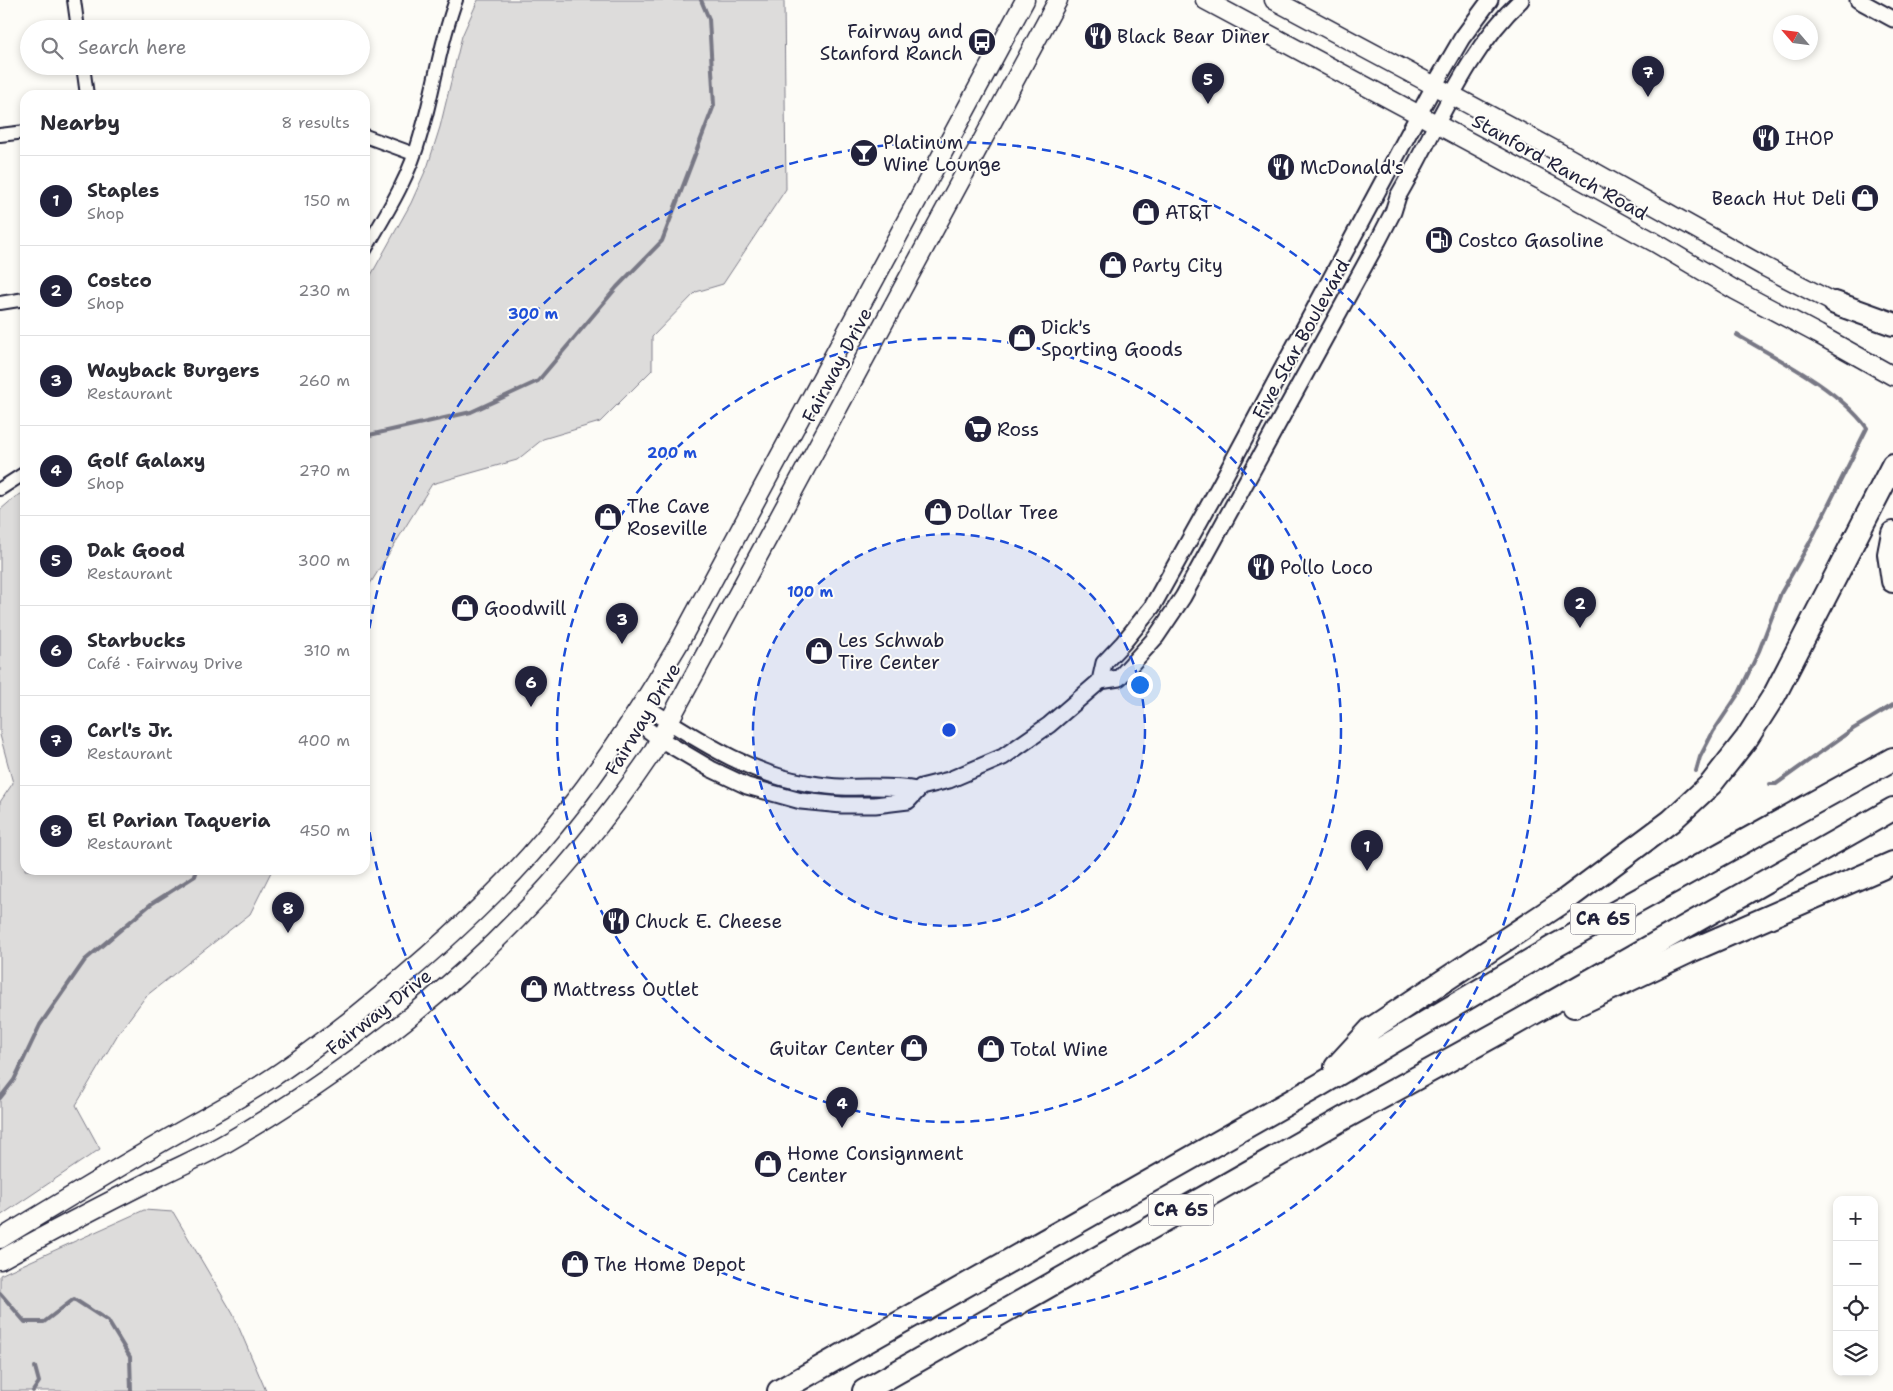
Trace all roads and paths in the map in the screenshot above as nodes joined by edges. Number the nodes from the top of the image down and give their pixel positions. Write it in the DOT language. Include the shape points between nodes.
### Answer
graph roads {
  1 [pos="74,0"];
  2 [pos="456,0"];
  3 [pos="1024,0"];
  4 [pos="1058,0"];
  5 [pos="1205,0"];
  6 [pos="1274,0"];
  7 [pos="1490,0"];
  8 [pos="1521,0"];
  9 [pos="1858,0"];
  10 [pos="1893,19"];
  11 [pos="77,20"];
  12 [pos="84,75"];
  13 [pos="1434,86"];
  14 [pos="86,90"];
  15 [pos="1453,96"];
  16 [pos="1418,115"];
  17 [pos="1437,124"];
  18 [pos="20,133"];
  19 [pos="0,135"];
  20 [pos="370,138"];
  21 [pos="414,154"];
  22 [pos="370,241"];
  23 [pos="1348,245"];
  24 [pos="887,257"];
  25 [pos="1369,257"];
  26 [pos="912,269"];
  27 [pos="20,300"];
  28 [pos="0,303"];
  29 [pos="1835,303"];
  30 [pos="1893,324"];
  31 [pos="1893,334"];
  32 [pos="1893,376"];
  33 [pos="1893,465"];
  34 [pos="20,476"];
  35 [pos="0,489"];
  36 [pos="1893,533"];
  37 [pos="1893,581"];
  38 [pos="1100,681"];
  39 [pos="637,711"];
  40 [pos="669,721"];
  41 [pos="660,739"];
  42 [pos="1893,759"];
  43 [pos="917,790"];
  44 [pos="1893,809"];
  45 [pos="1893,853"];
  46 [pos="1893,863"];
  47 [pos="1816,896"];
  48 [pos="1500,1032"];
  49 [pos="1318,1086"];
  50 [pos="0,1239"];
  51 [pos="5,1257"];
  52 [pos="779,1391"];
  53 [pos="864,1391"];
  1 -- 11 [label="street"];
  2 -- 21 [label="street" via="441,45 427,112"];
  3 -- 24 [label="main road, Fairway Drive"];
  4 -- 26 [label="main road, Fairway Drive"];
  5 -- 16 [label="main road, Stanford Ranch Road"];
  6 -- 13 [label="main road, Stanford Ranch Road"];
  7 -- 13 [label="street, Five Star Boulevard" via="1462,38"];
  8 -- 15 [label="street, Five Star Boulevard" via="1488,36"];
  9 -- 10 [label="street"];
  12 -- 14 [label="street"];
  13 -- 15 [label="main road, Stanford Ranch Road"];
  13 -- 16 [label="street, Five Star Boulevard"];
  15 -- 17 [label="street, Five Star Boulevard"];
  15 -- 29 [label="main road, Stanford Ranch Road"];
  16 -- 17 [label="main road, Stanford Ranch Road"];
  16 -- 23 [label="street, Five Star Boulevard"];
  17 -- 25 [label="street, Five Star Boulevard"];
  17 -- 32 [label="main road, Stanford Ranch Road"];
  18 -- 19 [label="street"];
  20 -- 21 [label="street"];
  21 -- 22 [label="street"];
  23 -- 25 [label="street"];
  23 -- 38 [label="street, Five Star Boulevard" via="1160,591 1139,624 1104,663"];
  24 -- 26 [label="main road"];
  24 -- 39 [label="main road, Fairway Drive" via="678,644"];
  25 -- 38 [label="street, Five Star Boulevard" via="1183,597 1156,637 1119,678"];
  26 -- 40 [label="main road, Fairway Drive"];
  27 -- 28 [label="street"];
  29 -- 30 [label="highway"];
  29 -- 31 [label="main road, Stanford Ranch Road"];
  33 -- 49 [label="highway" via="1775,694 1747,738 1711,784 1664,826 1564,901 1371,1029"];
  34 -- 35 [label="street"];
  36 -- 37 [label="highway" via="1889,554"];
  38 -- 43 [label="street, Five Star Boulevard" via="1050,725 1003,757"];
  39 -- 40 [label="street, Five Star Boulevard"];
  39 -- 41 [label="street, Five Star Boulevard"];
  39 -- 50 [label="main road, Fairway Drive" via="588,783 530,854 451,935 398,981 257,1088"];
  40 -- 41 [label="main road, Fairway Drive"];
  40 -- 43 [label="street, Five Star Boulevard" via="733,759 774,775 840,787"];
  41 -- 43 [label="street, Five Star Boulevard" via="747,786 801,801 875,805 908,801"];
  41 -- 51 [label="main road, Fairway Drive" via="613,808 547,889 475,962 402,1025 317,1087 231,1140"];
  42 -- 49 [label="highway, CA 65" via="1555,946"];
  44 -- 48 [label="highway, CA 65"];
  45 -- 47 [label="highway"];
  46 -- 47 [label="highway"];
  47 -- 48 [label="highway" via="1563,1011"];
  48 -- 53 [label="highway, CA 65"];
  49 -- 52 [label="highway, CA 65"];
}
